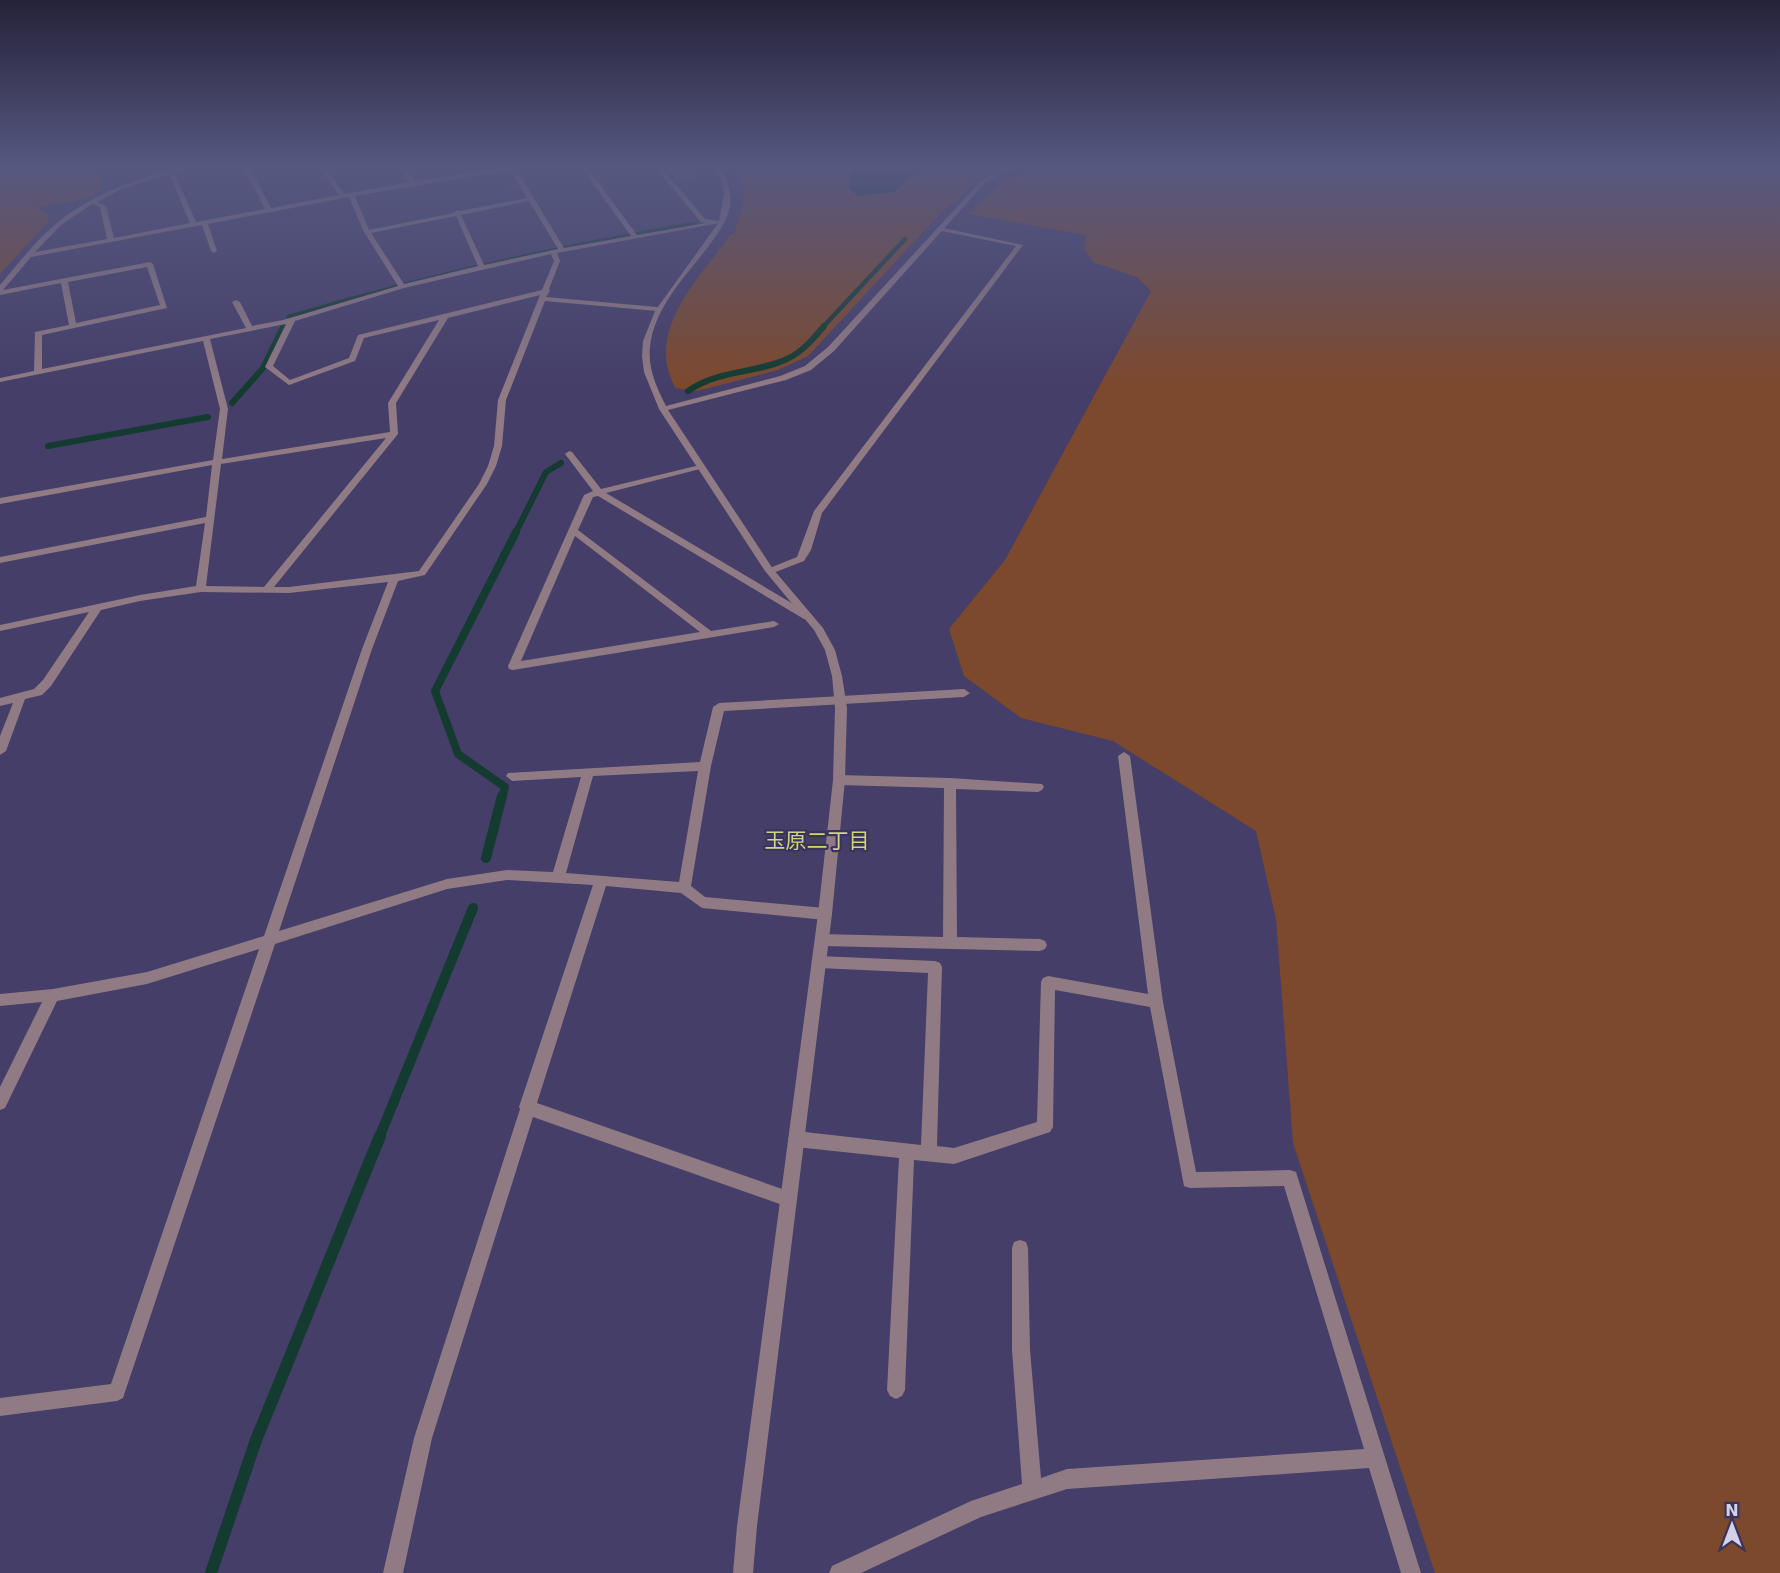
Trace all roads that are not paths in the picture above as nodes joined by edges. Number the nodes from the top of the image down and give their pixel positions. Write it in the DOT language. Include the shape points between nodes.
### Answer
graph roads {
  1 [pos="44,240"];
  2 [pos="109,240"];
  3 [pos="210,240"];
  4 [pos="372,240"];
  5 [pos="470,240"];
  6 [pos="556,240"];
  7 [pos="603,240"];
  8 [pos="708,240"];
  9 [pos="929,240"];
  10 [pos="1001,240"];
  11 [pos="561,248"];
  12 [pos="214,251"];
  13 [pos="553,252"];
  14 [pos="31,255"];
  15 [pos="481,265"];
  16 [pos="64,281"];
  17 [pos="401,285"];
  18 [pos="0,291"];
  19 [pos="545,295"];
  20 [pos="236,302"];
  21 [pos="657,309"];
  22 [pos="445,316"];
  23 [pos="292,319"];
  24 [pos="72,326"];
  25 [pos="250,329"];
  26 [pos="206,338"];
  27 [pos="38,372"];
  28 [pos="0,380"];
  29 [pos="663,409"];
  30 [pos="394,434"];
  31 [pos="569,454"];
  32 [pos="218,462"];
  33 [pos="701,465"];
  34 [pos="598,492"];
  35 [pos="0,501"];
  36 [pos="210,519"];
  37 [pos="573,530"];
  38 [pos="0,560"];
  39 [pos="770,571"];
  40 [pos="394,578"];
  41 [pos="201,589"];
  42 [pos="267,589"];
  43 [pos="97,608"];
  44 [pos="808,617"];
  45 [pos="774,624"];
  46 [pos="0,628"];
  47 [pos="709,634"];
  48 [pos="964,693"];
  49 [pos="20,698"];
  50 [pos="840,700"];
  51 [pos="0,702"];
  52 [pos="0,751"];
  53 [pos="1124,756"];
  54 [pos="705,766"];
  55 [pos="588,772"];
  56 [pos="512,776"];
  57 [pos="839,780"];
  58 [pos="950,783"];
  59 [pos="1038,787"];
  60 [pos="558,878"];
  61 [pos="602,880"];
  62 [pos="684,888"];
  63 [pos="825,914"];
  64 [pos="822,940"];
  65 [pos="268,942"];
  66 [pos="950,943"];
  67 [pos="1041,945"];
  68 [pos="819,962"];
  69 [pos="53,995"];
  70 [pos="0,1000"];
  71 [pos="1156,1002"];
  72 [pos="0,1103"];
  73 [pos="527,1107"];
  74 [pos="796,1139"];
  75 [pos="908,1150"];
  76 [pos="929,1153"];
  77 [pos="788,1199"];
  78 [pos="1020,1248"];
  79 [pos="896,1390"];
  80 [pos="0,1407"];
  81 [pos="1376,1458"];
  82 [pos="1032,1490"];
  83 [pos="393,1573"];
  84 [pos="743,1573"];
  85 [pos="839,1573"];
  86 [pos="1411,1573"];
  1 -- 14 [label="street"];
  2 -- 14 [label="street"];
  3 -- 12 [label="street"];
  4 -- 17 [label="street"];
  5 -- 15 [label="street"];
  6 -- 11 [label="street"];
  7 -- 11 [label="street"];
  8 -- 21 [label="street"];
  9 -- 29 [label="street" via="831,349 808,368"];
  10 -- 39 [label="street" via="1020,244 817,513 801,559"];
  11 -- 13 [label="street"];
  13 -- 15 [label="street"];
  13 -- 19 [label="street" via="557,261"];
  14 -- 18 [label="street"];
  15 -- 17 [label="street"];
  16 -- 18 [label="street"];
  16 -- 24 [label="street"];
  16 -- 24 [label="street" via="150,264 164,306"];
  17 -- 23 [label="street"];
  19 -- 21 [label="street"];
  19 -- 22 [label="street"];
  19 -- 40 [label="street" via="502,400 498,446 483,484 422,573"];
  20 -- 25 [label="street"];
  21 -- 29 [label="street" via="645,346 645,363"];
  22 -- 23 [label="street" via="361,337 352,359 289,383 269,367"];
  22 -- 30 [label="street" via="392,403"];
  23 -- 25 [label="street"];
  24 -- 27 [label="street" via="38,334"];
  25 -- 26 [label="street"];
  26 -- 27 [label="street"];
  26 -- 32 [label="street" via="224,409"];
  27 -- 28 [label="street"];
  29 -- 33 [label="street"];
  30 -- 32 [label="street"];
  30 -- 42 [label="street"];
  31 -- 34 [label="street"];
  32 -- 35 [label="street"];
  32 -- 36 [label="street"];
  33 -- 34 [label="street"];
  33 -- 39 [label="street"];
  34 -- 37 [label="street" via="589,495"];
  34 -- 44 [label="street"];
  36 -- 38 [label="street"];
  36 -- 41 [label="street"];
  37 -- 47 [label="street"];
  37 -- 47 [label="street" via="513,666"];
  39 -- 44 [label="street"];
  40 -- 42 [label="street"];
  40 -- 65 [label="street"];
  41 -- 42 [label="street"];
  41 -- 43 [label="street"];
  43 -- 46 [label="street"];
  43 -- 49 [label="street" via="48,683 38,692"];
  44 -- 50 [label="street" via="830,650"];
  45 -- 47 [label="street"];
  48 -- 50 [label="street"];
  49 -- 51 [label="street"];
  49 -- 52 [label="street"];
  50 -- 54 [label="street" via="719,706"];
  50 -- 57 [label="street"];
  53 -- 71 [label="street"];
  54 -- 55 [label="street"];
  54 -- 62 [label="street"];
  55 -- 56 [label="street"];
  55 -- 60 [label="street"];
  57 -- 58 [label="street"];
  57 -- 63 [label="street"];
  58 -- 59 [label="street"];
  58 -- 66 [label="street"];
  60 -- 61 [label="street"];
  60 -- 65 [label="street" via="507,875 447,884"];
  61 -- 62 [label="street"];
  61 -- 73 [label="street"];
  62 -- 63 [label="street" via="702,902"];
  63 -- 64 [label="street"];
  64 -- 66 [label="street"];
  64 -- 68 [label="street"];
  65 -- 69 [label="street" via="147,978"];
  65 -- 80 [label="street" via="117,1392"];
  66 -- 67 [label="street"];
  68 -- 74 [label="street"];
  68 -- 76 [label="street" via="935,967"];
  69 -- 70 [label="street"];
  69 -- 72 [label="street"];
  71 -- 76 [label="street" via="1048,982 1045,1127 954,1156"];
  71 -- 81 [label="street" via="1190,1180 1290,1178"];
  73 -- 77 [label="street"];
  73 -- 83 [label="street" via="423,1438"];
  74 -- 75 [label="street"];
  74 -- 77 [label="street"];
  75 -- 76 [label="street"];
  75 -- 79 [label="street"];
  77 -- 84 [label="street"];
  78 -- 82 [label="street" via="1021,1350"];
  81 -- 82 [label="street" via="1067,1479"];
  81 -- 86 [label="street"];
  82 -- 85 [label="street" via="978,1508"];
}
